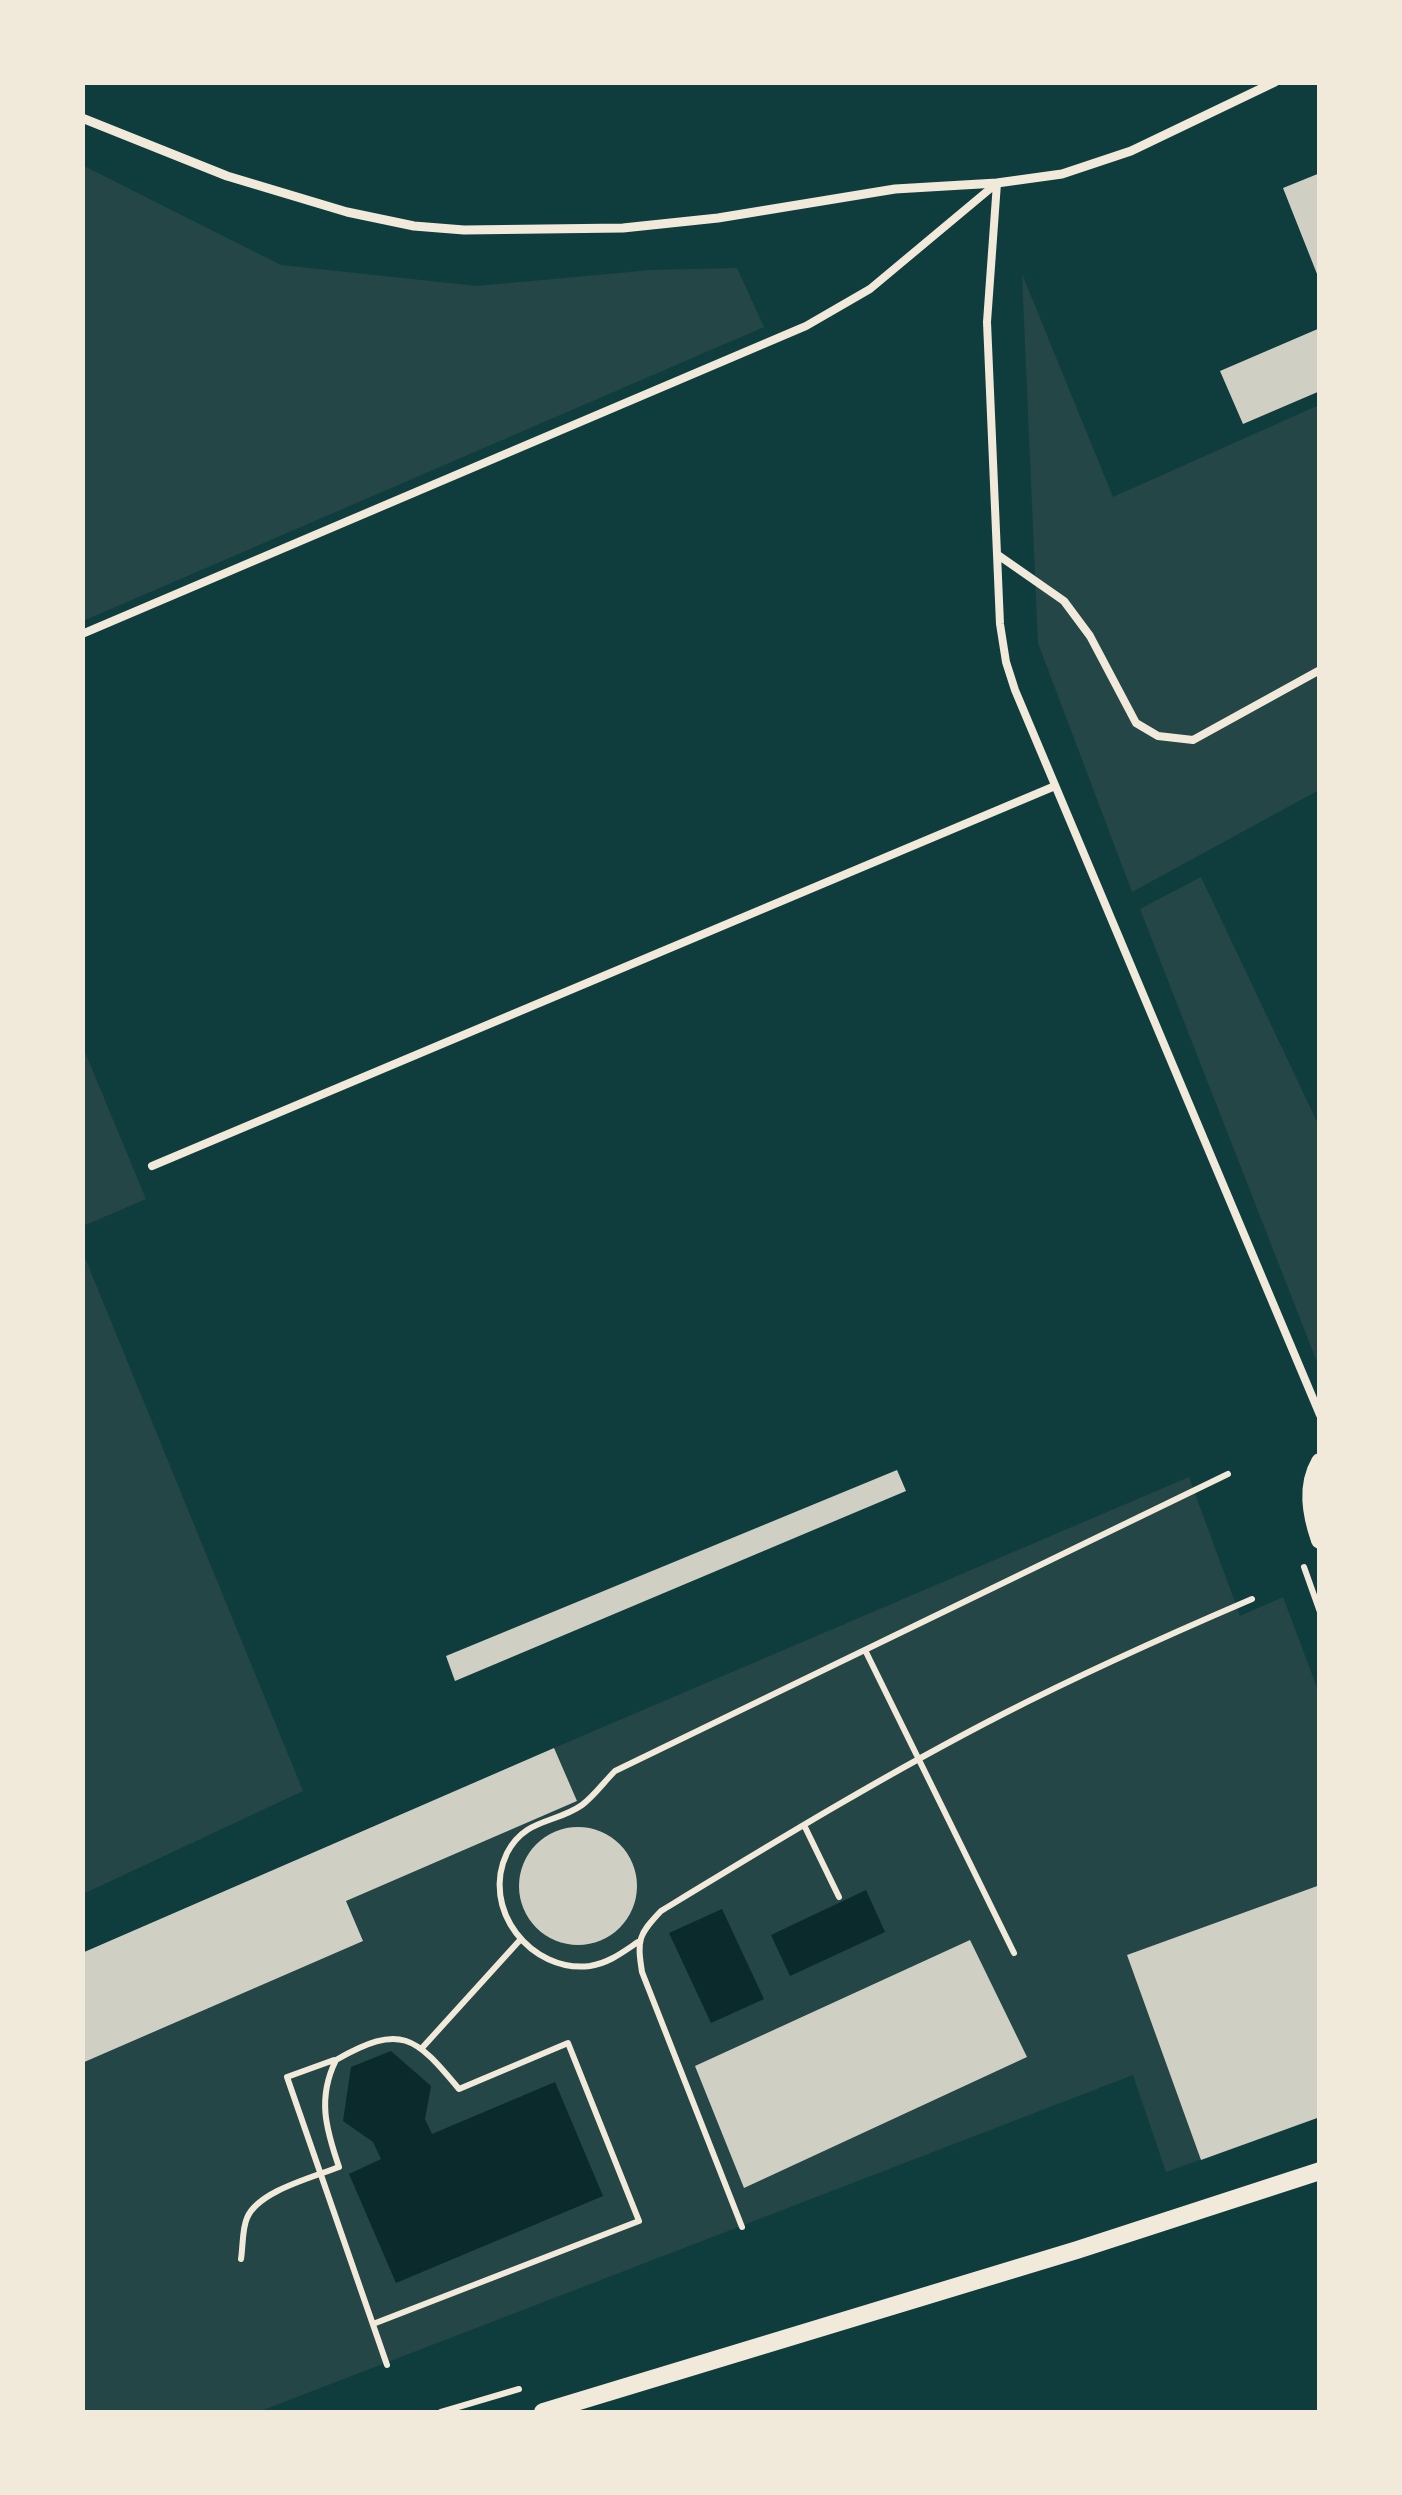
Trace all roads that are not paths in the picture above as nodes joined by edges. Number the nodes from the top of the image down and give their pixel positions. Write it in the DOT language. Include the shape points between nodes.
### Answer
graph roads {
  1 [pos="1274,82"];
  2 [pos="82,118"];
  3 [pos="997,183"];
  4 [pos="998,554"];
  5 [pos="82,634"];
  6 [pos="1320,670"];
  7 [pos="1055,786"];
  8 [pos="152,1166"];
  9 [pos="1320,1415"];
  10 [pos="1320,1462"];
  11 [pos="1320,1540"];
  12 [pos="1320,2172"];
  13 [pos="543,2412"];
  1 -- 3 [label="street" via="1132,151 1062,174"];
  2 -- 3 [label="street" via="227,176 347,212 464,230 623,228 894,189"];
  3 -- 4 [label="lane" via="987,322"];
  3 -- 5 [label="lane" via="870,289 806,326"];
  4 -- 6 [label="lane" via="1064,601 1136,723 1158,736 1193,740"];
  4 -- 7 [label="lane" via="1006,662"];
  7 -- 8 [label="lane"];
  7 -- 9 [label="lane"];
  10 -- 11 [label="street" via="1311,1498"];
  12 -- 13 [label="street"];
}
